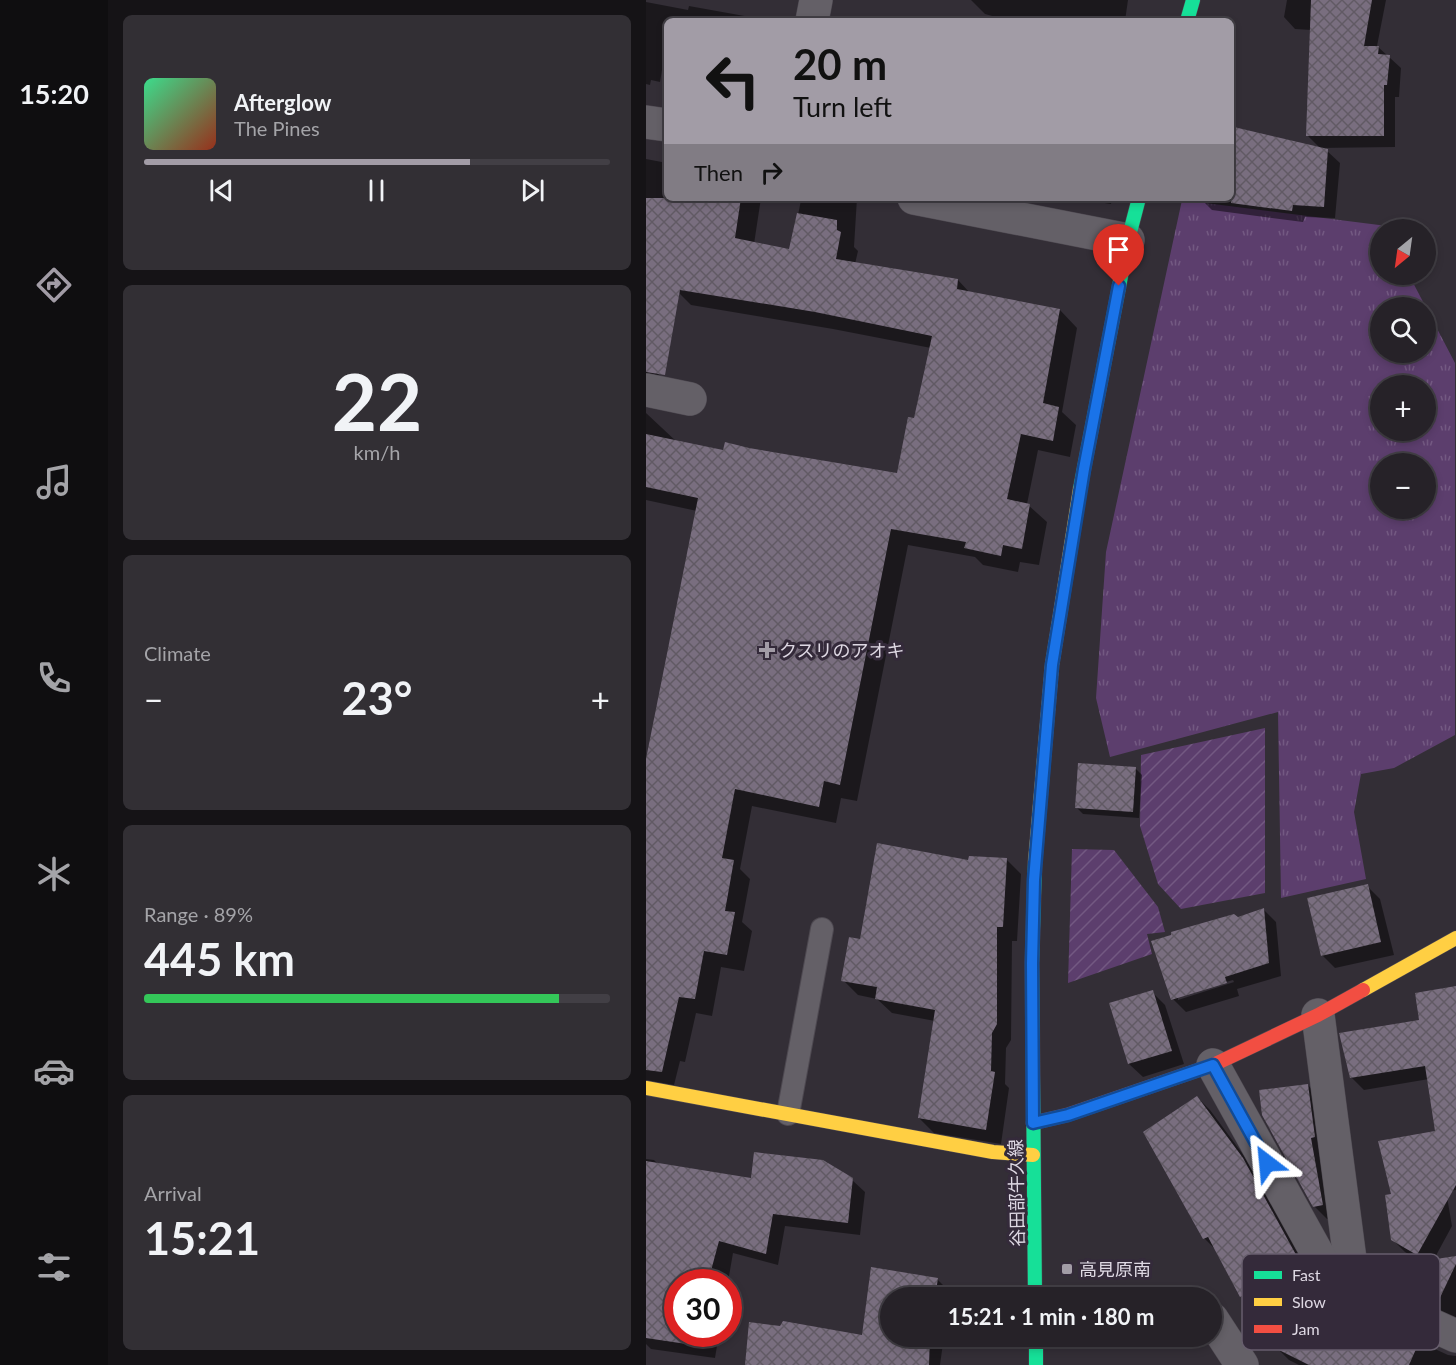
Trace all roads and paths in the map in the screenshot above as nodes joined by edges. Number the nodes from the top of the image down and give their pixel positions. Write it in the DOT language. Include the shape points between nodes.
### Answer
graph roads {
  1 [pos="816,0"];
  2 [pos="813,18"];
  3 [pos="646,122"];
  4 [pos="664,125"];
  5 [pos="929,201"];
  6 [pos="1138,201"];
  7 [pos="1128,240"];
  8 [pos="646,390"];
  9 [pos="690,399"];
  10 [pos="822,929"];
  11 [pos="1456,938"];
  12 [pos="1318,1015"];
  13 [pos="1213,1065"];
  14 [pos="646,1088"];
  15 [pos="787,1114"];
  16 [pos="1033,1123"];
  17 [pos="1033,1155"];
  18 [pos="1318,1254"];
  19 [pos="1349,1254"];
  20 [pos="1035,1287"];
  21 [pos="1440,1329"];
  22 [pos="1222,1334"];
  23 [pos="1456,1336"];
  24 [pos="1036,1347"];
  25 [pos="1036,1365"];
  26 [pos="1242,1365"];
  1 -- 2 [label="street"];
  3 -- 4 [label="street"];
  5 -- 7 [label="street"];
  6 -- 7 [label="main road, 谷田部牛久線"];
  7 -- 16 [label="main road, 谷田部牛久線" via="1084,469 1052,665 1034,880"];
  8 -- 9 [label="street"];
  10 -- 15 [label="lane"];
  11 -- 12 [label="main road"];
  12 -- 13 [label="main road"];
  12 -- 19 [label="street"];
  13 -- 16 [label="main road" via="1068,1115"];
  13 -- 18 [label="street"];
  14 -- 15 [label="main road"];
  15 -- 17 [label="main road" via="993,1152"];
  16 -- 17 [label="main road, 谷田部牛久線"];
  17 -- 20 [label="main road, 谷田部牛久線"];
  21 -- 23 [label="street"];
  22 -- 26 [label="street"];
  24 -- 25 [label="main road"];
}
